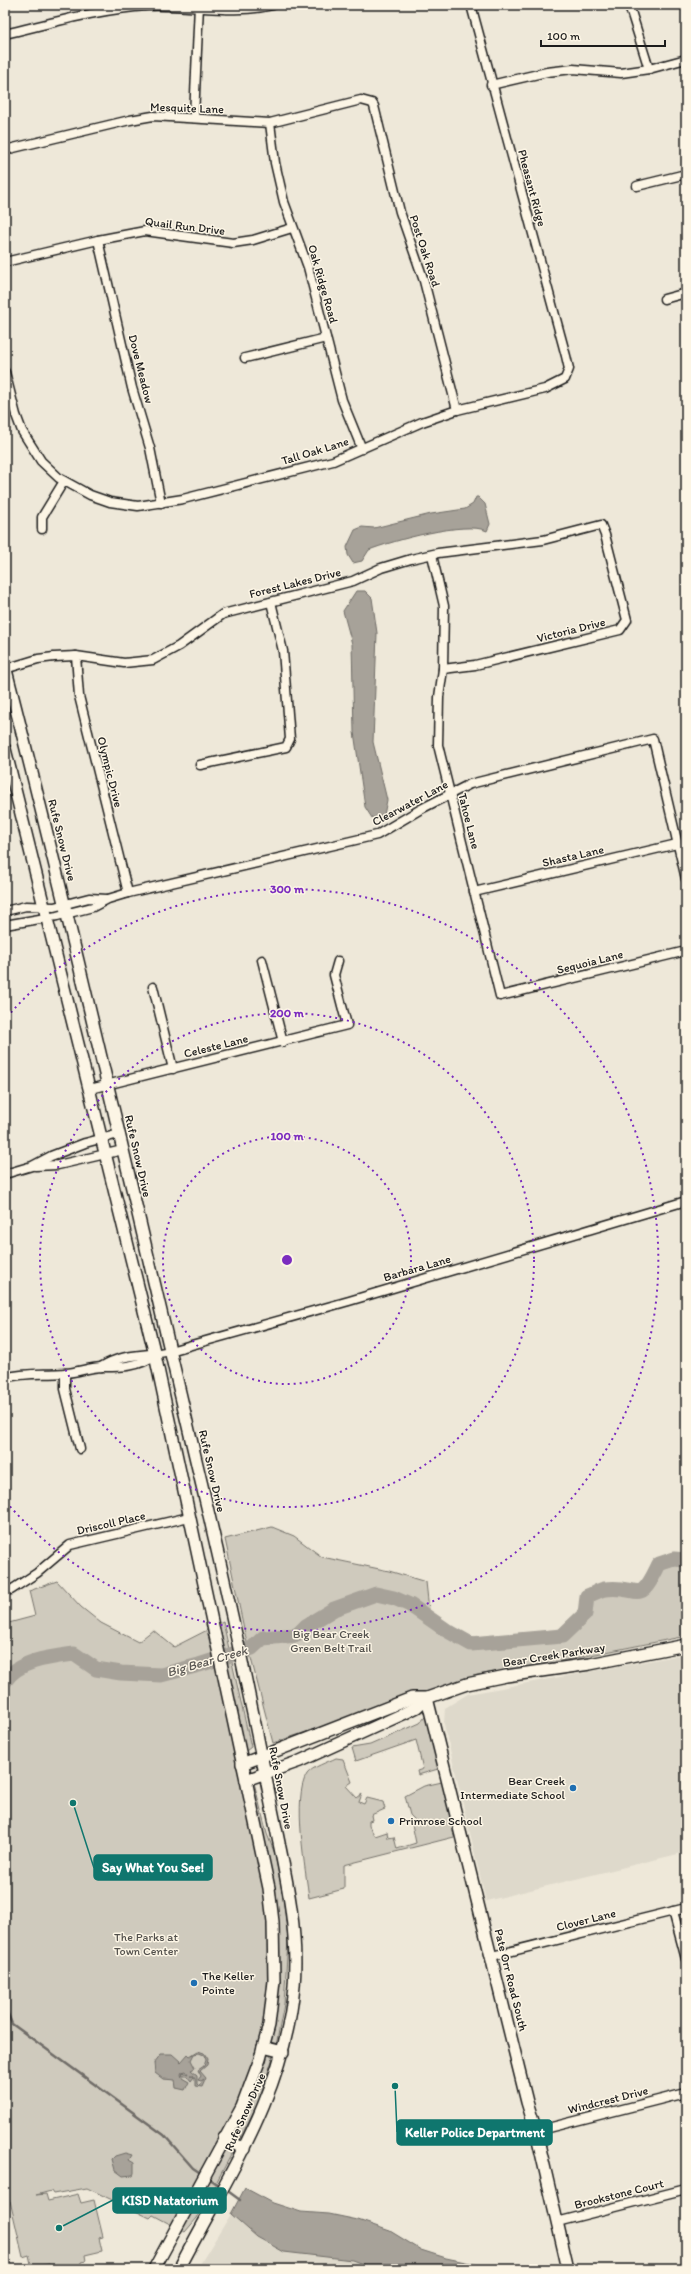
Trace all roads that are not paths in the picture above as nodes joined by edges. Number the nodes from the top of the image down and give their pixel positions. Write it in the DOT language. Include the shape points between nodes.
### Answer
graph roads {
  1 [pos="273,5"];
  2 [pos="471,5"];
  3 [pos="629,5"];
  4 [pos="199,6"];
  5 [pos="95,8"];
  6 [pos="5,34"];
  7 [pos="686,60"];
  8 [pos="649,69"];
  9 [pos="491,85"];
  10 [pos="369,101"];
  11 [pos="194,117"];
  12 [pos="270,123"];
  13 [pos="5,150"];
  14 [pos="686,174"];
  15 [pos="637,186"];
  16 [pos="292,228"];
  17 [pos="98,240"];
  18 [pos="5,262"];
  19 [pos="686,293"];
  20 [pos="664,298"];
  21 [pos="326,338"];
  22 [pos="245,358"];
  23 [pos="5,372"];
  24 [pos="567,376"];
  25 [pos="457,410"];
  26 [pos="362,449"];
  27 [pos="64,481"];
  28 [pos="161,504"];
  29 [pos="601,525"];
  30 [pos="42,529"];
  31 [pos="432,555"];
  32 [pos="271,602"];
  33 [pos="76,656"];
  34 [pos="5,668"];
  35 [pos="443,669"];
  36 [pos="5,749"];
  37 [pos="200,765"];
  38 [pos="450,795"];
  39 [pos="677,844"];
  40 [pos="686,879"];
  41 [pos="474,892"];
  42 [pos="128,893"];
  43 [pos="5,911"];
  44 [pos="55,911"];
  45 [pos="5,925"];
  46 [pos="686,951"];
  47 [pos="262,960"];
  48 [pos="338,962"];
  49 [pos="153,987"];
  50 [pos="500,996"];
  51 [pos="283,1042"];
  52 [pos="173,1069"];
  53 [pos="108,1084"];
  54 [pos="90,1088"];
  55 [pos="119,1134"];
  56 [pos="102,1138"];
  57 [pos="123,1150"];
  58 [pos="106,1154"];
  59 [pos="32,1166"];
  60 [pos="5,1174"];
  61 [pos="686,1201"];
  62 [pos="170,1351"];
  63 [pos="155,1355"];
  64 [pos="64,1373"];
  65 [pos="5,1378"];
  66 [pos="80,1449"];
  67 [pos="189,1517"];
  68 [pos="5,1590"];
  69 [pos="686,1645"];
  70 [pos="427,1698"];
  71 [pos="262,1757"];
  72 [pos="242,1764"];
  73 [pos="265,1774"];
  74 [pos="246,1780"];
  75 [pos="686,1908"];
  76 [pos="673,1912"];
  77 [pos="492,1956"];
  78 [pos="686,1959"];
  79 [pos="263,2048"];
  80 [pos="283,2052"];
  81 [pos="686,2093"];
  82 [pos="536,2131"];
  83 [pos="224,2138"];
  84 [pos="244,2149"];
  85 [pos="686,2189"];
  86 [pos="558,2222"];
  87 [pos="154,2269"];
  88 [pos="179,2269"];
  89 [pos="568,2269"];
  1 -- 4 [label="street" via="247,9"];
  2 -- 9 [label="street, Pheasant Ridge"];
  3 -- 8 [label="street"];
  4 -- 5 [label="street"];
  4 -- 11 [label="street"];
  5 -- 6 [label="street"];
  7 -- 8 [label="street"];
  8 -- 9 [label="street" via="621,73 573,69 547,72"];
  9 -- 24 [label="street, Pheasant Ridge" via="566,356 569,369"];
  10 -- 12 [label="street, Mesquite Lane"];
  10 -- 25 [label="street, Post Oak Road" via="374,106 400,212 424,281"];
  11 -- 12 [label="street, Mesquite Lane"];
  11 -- 13 [label="street, Mesquite Lane" via="153,116 130,120"];
  12 -- 16 [label="street, Oak Ridge Road" via="275,163"];
  14 -- 15 [label="street"];
  16 -- 17 [label="street, Quail Run Drive" via="242,243 145,231"];
  16 -- 21 [label="street, Oak Ridge Road" via="308,266"];
  17 -- 18 [label="street, Quail Run Drive"];
  17 -- 28 [label="street, Dove Meadow" via="132,388 150,448"];
  19 -- 20 [label="street"];
  21 -- 22 [label="street"];
  21 -- 26 [label="street, Oak Ridge Road" via="342,400"];
  23 -- 27 [label="street, Tall Oak Lane" via="16,415 28,442 42,461"];
  24 -- 25 [label="street, Tall Oak Lane" via="558,384 545,389"];
  25 -- 26 [label="street, Tall Oak Lane" via="422,422"];
  26 -- 28 [label="street, Tall Oak Lane" via="333,461"];
  27 -- 28 [label="street, Tall Oak Lane" via="90,496 110,502 138,506"];
  27 -- 30 [label="street" via="42,518"];
  29 -- 31 [label="street, Forest Lakes Drive" via="543,540"];
  29 -- 35 [label="street, Victoria Drive" via="606,535 627,620 620,630 475,665"];
  31 -- 32 [label="street, Forest Lakes Drive"];
  31 -- 35 [label="street, Tahoe Lane" via="444,606"];
  32 -- 33 [label="street, Forest Lakes Drive" via="223,614 179,646 153,660 124,663"];
  32 -- 37 [label="street" via="283,651 290,739 286,747"];
  33 -- 34 [label="street, Forest Lakes Drive" via="38,659"];
  33 -- 42 [label="street, Olympic Drive" via="79,696"];
  34 -- 44 [label="main road, Rufe Snow Drive"];
  35 -- 38 [label="street, Tahoe Lane" via="439,697 438,745"];
  36 -- 44 [label="main road, Rufe Snow Drive"];
  38 -- 39 [label="street, Clearwater Lane" via="470,784 653,739"];
  38 -- 41 [label="street, Tahoe Lane"];
  38 -- 42 [label="street, Clearwater Lane" via="377,835"];
  39 -- 40 [label="street"];
  39 -- 41 [label="street, Shasta Lane"];
  41 -- 50 [label="street, Tahoe Lane"];
  42 -- 44 [label="street, Clearwater Lane" via="93,907"];
  43 -- 44 [label="street" via="26,906"];
  44 -- 45 [label="street"];
  44 -- 53 [label="main road, Rufe Snow Drive"];
  44 -- 54 [label="main road, Rufe Snow Drive"];
  46 -- 50 [label="street, Sequoia Lane"];
  47 -- 51 [label="street"];
  48 -- 51 [label="street, Celeste Lane" via="334,975 347,1026"];
  49 -- 52 [label="street"];
  51 -- 52 [label="street, Celeste Lane"];
  52 -- 53 [label="street, Celeste Lane"];
  53 -- 54 [label="street, Celeste Lane"];
  53 -- 55 [label="main road, Rufe Snow Drive"];
  54 -- 56 [label="main road, Rufe Snow Drive"];
  55 -- 56 [label="street"];
  55 -- 57 [label="main road, Rufe Snow Drive"];
  56 -- 58 [label="main road, Rufe Snow Drive"];
  56 -- 59 [label="street" via="51,1156"];
  57 -- 58 [label="street"];
  57 -- 62 [label="main road, Rufe Snow Drive"];
  58 -- 59 [label="street" via="58,1165"];
  58 -- 63 [label="main road, Rufe Snow Drive"];
  59 -- 60 [label="street"];
  61 -- 62 [label="street, Barbara Lane"];
  62 -- 63 [label="street, Barbara Lane"];
  62 -- 71 [label="main road, Rufe Snow Drive" via="231,1608"];
  63 -- 64 [label="street, Barbara Lane" via="146,1362 122,1368 101,1367"];
  63 -- 67 [label="main road, Rufe Snow Drive"];
  64 -- 65 [label="street, Barbara Lane" via="34,1373"];
  64 -- 66 [label="street" via="65,1389"];
  67 -- 68 [label="street, Driscoll Place" via="70,1545 37,1573 11,1590"];
  67 -- 72 [label="main road, Rufe Snow Drive"];
  69 -- 70 [label="main road, Bear Creek Parkway" via="583,1665 498,1677 467,1684"];
  70 -- 71 [label="main road, Bear Creek Parkway" via="412,1698"];
  70 -- 73 [label="main road, Bear Creek Parkway" via="403,1714 300,1761"];
  70 -- 77 [label="main road, Pate Orr Road South"];
  71 -- 72 [label="main road, Bear Creek Parkway"];
  71 -- 73 [label="main road, Rufe Snow Drive"];
  72 -- 74 [label="main road, Rufe Snow Drive"];
  73 -- 74 [label="main road, Bear Creek Parkway"];
  73 -- 80 [label="main road, Rufe Snow Drive" via="286,1870 295,1942 294,1984"];
  74 -- 79 [label="main road, Rufe Snow Drive" via="268,1888 274,1941 274,1981 269,2025"];
  75 -- 76 [label="street, Clover Lane"];
  76 -- 77 [label="street, Clover Lane"];
  76 -- 78 [label="street"];
  77 -- 82 [label="main road, Pate Orr Road South"];
  79 -- 80 [label="main road"];
  79 -- 83 [label="main road, Rufe Snow Drive" via="242,2107"];
  80 -- 84 [label="main road, Rufe Snow Drive" via="271,2090"];
  81 -- 82 [label="street, Windcrest Drive"];
  82 -- 86 [label="main road, Pate Orr Road South"];
  83 -- 84 [label="main road"];
  83 -- 87 [label="main road, Rufe Snow Drive"];
  84 -- 88 [label="main road, Rufe Snow Drive"];
  85 -- 86 [label="street, Brookstone Court"];
  86 -- 89 [label="main road, Pate Orr Road South"];
}
